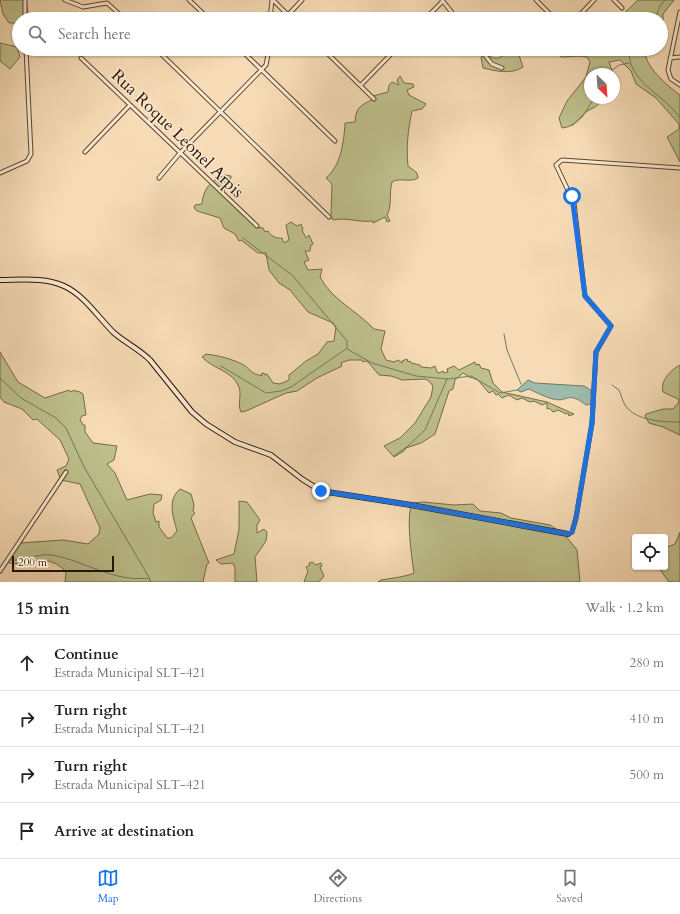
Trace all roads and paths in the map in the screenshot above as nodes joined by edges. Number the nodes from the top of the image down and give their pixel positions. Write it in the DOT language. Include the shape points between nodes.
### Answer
graph roads {
  1 [pos="25,0"];
  2 [pos="65,0"];
  3 [pos="189,0"];
  4 [pos="272,0"];
  5 [pos="302,0"];
  6 [pos="442,0"];
  7 [pos="536,0"];
  8 [pos="594,0"];
  9 [pos="614,0"];
  10 [pos="622,8"];
  11 [pos="25,12"];
  12 [pos="118,12"];
  13 [pos="202,12"];
  14 [pos="271,12"];
  15 [pos="285,12"];
  16 [pos="291,12"];
  17 [pos="431,12"];
  18 [pos="451,12"];
  19 [pos="548,12"];
  20 [pos="583,12"];
  21 [pos="680,12"];
  22 [pos="26,56"];
  23 [pos="163,56"];
  24 [pos="247,56"];
  25 [pos="268,56"];
  26 [pos="331,56"];
  27 [pos="389,56"];
  28 [pos="486,56"];
  29 [pos="680,57"];
  30 [pos="81,58"];
  31 [pos="670,58"];
  32 [pos="502,68"];
  33 [pos="262,70"];
  34 [pos="361,85"];
  35 [pos="680,86"];
  36 [pos="374,99"];
  37 [pos="130,105"];
  38 [pos="221,112"];
  39 [pos="335,141"];
  40 [pos="85,152"];
  41 [pos="180,153"];
  42 [pos="680,168"];
  43 [pos="0,173"];
  44 [pos="159,178"];
  45 [pos="329,217"];
  46 [pos="257,226"];
  47 [pos="0,280"];
  48 [pos="66,472"];
  49 [pos="568,534"];
  50 [pos="0,571"];
  1 -- 11 [label="street"];
  2 -- 12 [label="street" via="83,6 104,2"];
  3 -- 13 [label="street"];
  4 -- 14 [label="street"];
  4 -- 15 [label="street"];
  5 -- 16 [label="street"];
  6 -- 17 [label="street"];
  6 -- 18 [label="street"];
  7 -- 19 [label="street"];
  8 -- 20 [label="street"];
  9 -- 10 [label="street"];
  21 -- 31 [label="street"];
  22 -- 43 [label="street" via="31,154 27,161"];
  23 -- 38 [label="street"];
  24 -- 33 [label="street"];
  25 -- 33 [label="street" via="266,66"];
  26 -- 34 [label="street"];
  27 -- 34 [label="street"];
  28 -- 32 [label="street" via="492,64"];
  29 -- 31 [label="street"];
  30 -- 37 [label="street, Rua Roque Leonel Arpis"];
  31 -- 35 [label="street" via="670,76"];
  33 -- 38 [label="street"];
  33 -- 39 [label="street"];
  34 -- 36 [label="street"];
  37 -- 40 [label="street"];
  37 -- 41 [label="street, Rua Roque Leonel Arpis"];
  38 -- 41 [label="street"];
  38 -- 45 [label="street"];
  41 -- 44 [label="street"];
  41 -- 46 [label="street, Rua Roque Leonel Arpis"];
  42 -- 49 [label="street" via="562,160 556,165 574,203 585,296 611,326 596,352 592,423 576,518 572,532"];
  47 -- 49 [label="street" via="51,282 69,289 118,336 142,352 200,419 235,442 271,455 321,491"];
  48 -- 50 [label="street"];
}
